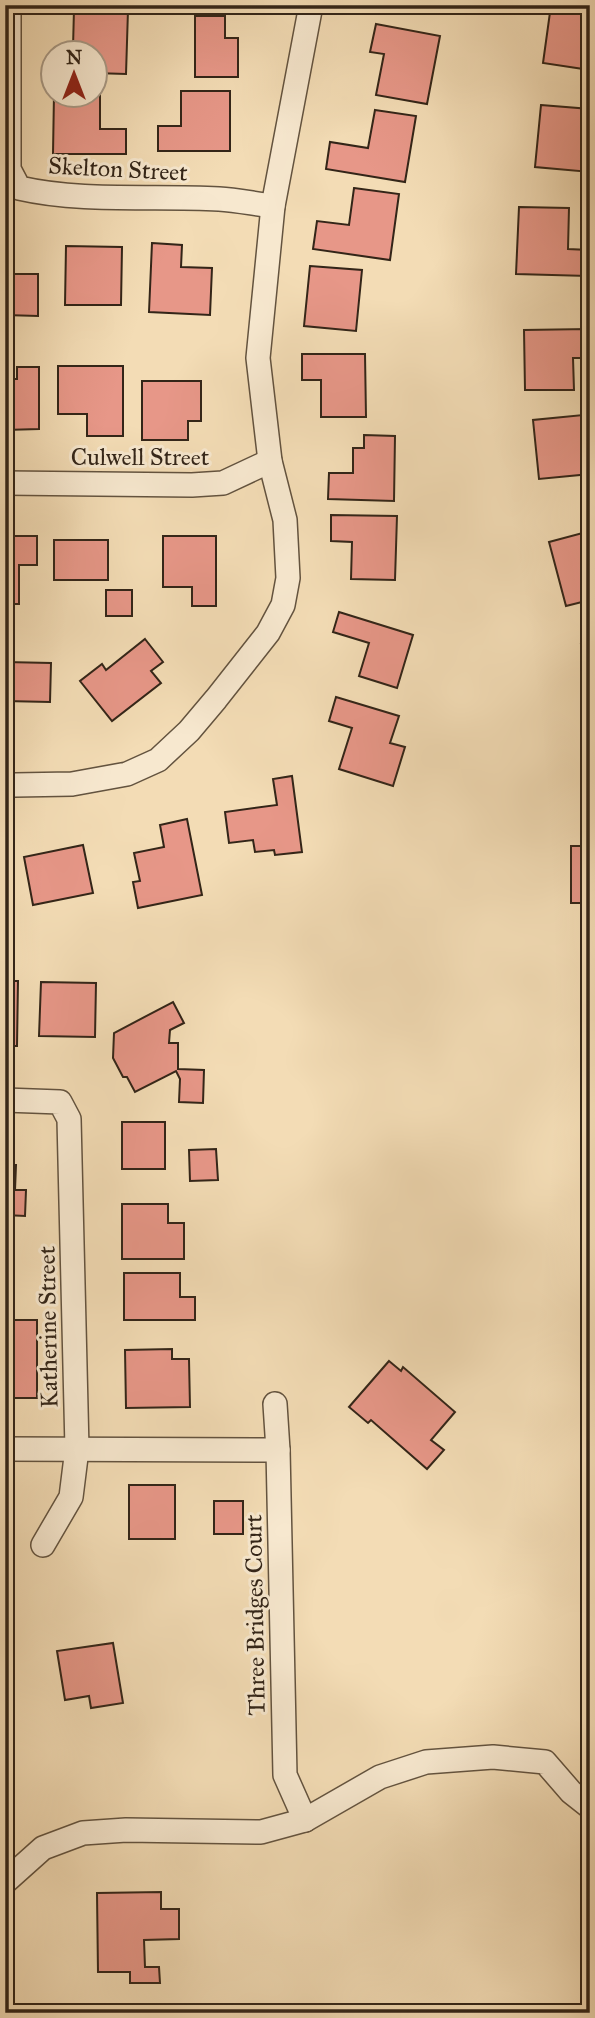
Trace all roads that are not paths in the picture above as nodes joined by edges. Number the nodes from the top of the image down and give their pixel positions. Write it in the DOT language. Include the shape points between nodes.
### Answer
graph roads {
  1 [pos="9,5"];
  2 [pos="311,5"];
  3 [pos="273,206"];
  4 [pos="270,461"];
  5 [pos="5,484"];
  6 [pos="15,785"];
  7 [pos="5,1100"];
  8 [pos="275,1404"];
  9 [pos="5,1448"];
  10 [pos="77,1449"];
  11 [pos="278,1450"];
  12 [pos="43,1545"];
  13 [pos="590,1807"];
  14 [pos="305,1820"];
  15 [pos="5,1882"];
  1 -- 3 [label="street, Skelton Street" via="9,169 19,188 45,194 220,199"];
  2 -- 3 [label="street"];
  3 -- 4 [label="street" via="258,358"];
  4 -- 5 [label="street, Culwell Street" via="223,482 192,485"];
  4 -- 6 [label="street" via="285,520 288,578 284,605 268,633 189,731 158,760 127,774 72,784"];
  7 -- 10 [label="street, Katherine Street" via="60,1102 69,1119"];
  8 -- 11 [label="street, Three Bridges Court"];
  9 -- 10 [label="street"];
  10 -- 11 [label="street"];
  10 -- 12 [label="street, Katherine Street" via="71,1497"];
  11 -- 14 [label="street, Three Bridges Court" via="285,1774"];
  13 -- 14 [label="street" via="545,1762 493,1757 426,1762 380,1777"];
  14 -- 15 [label="street" via="261,1832 83,1833 43,1848"];
}
